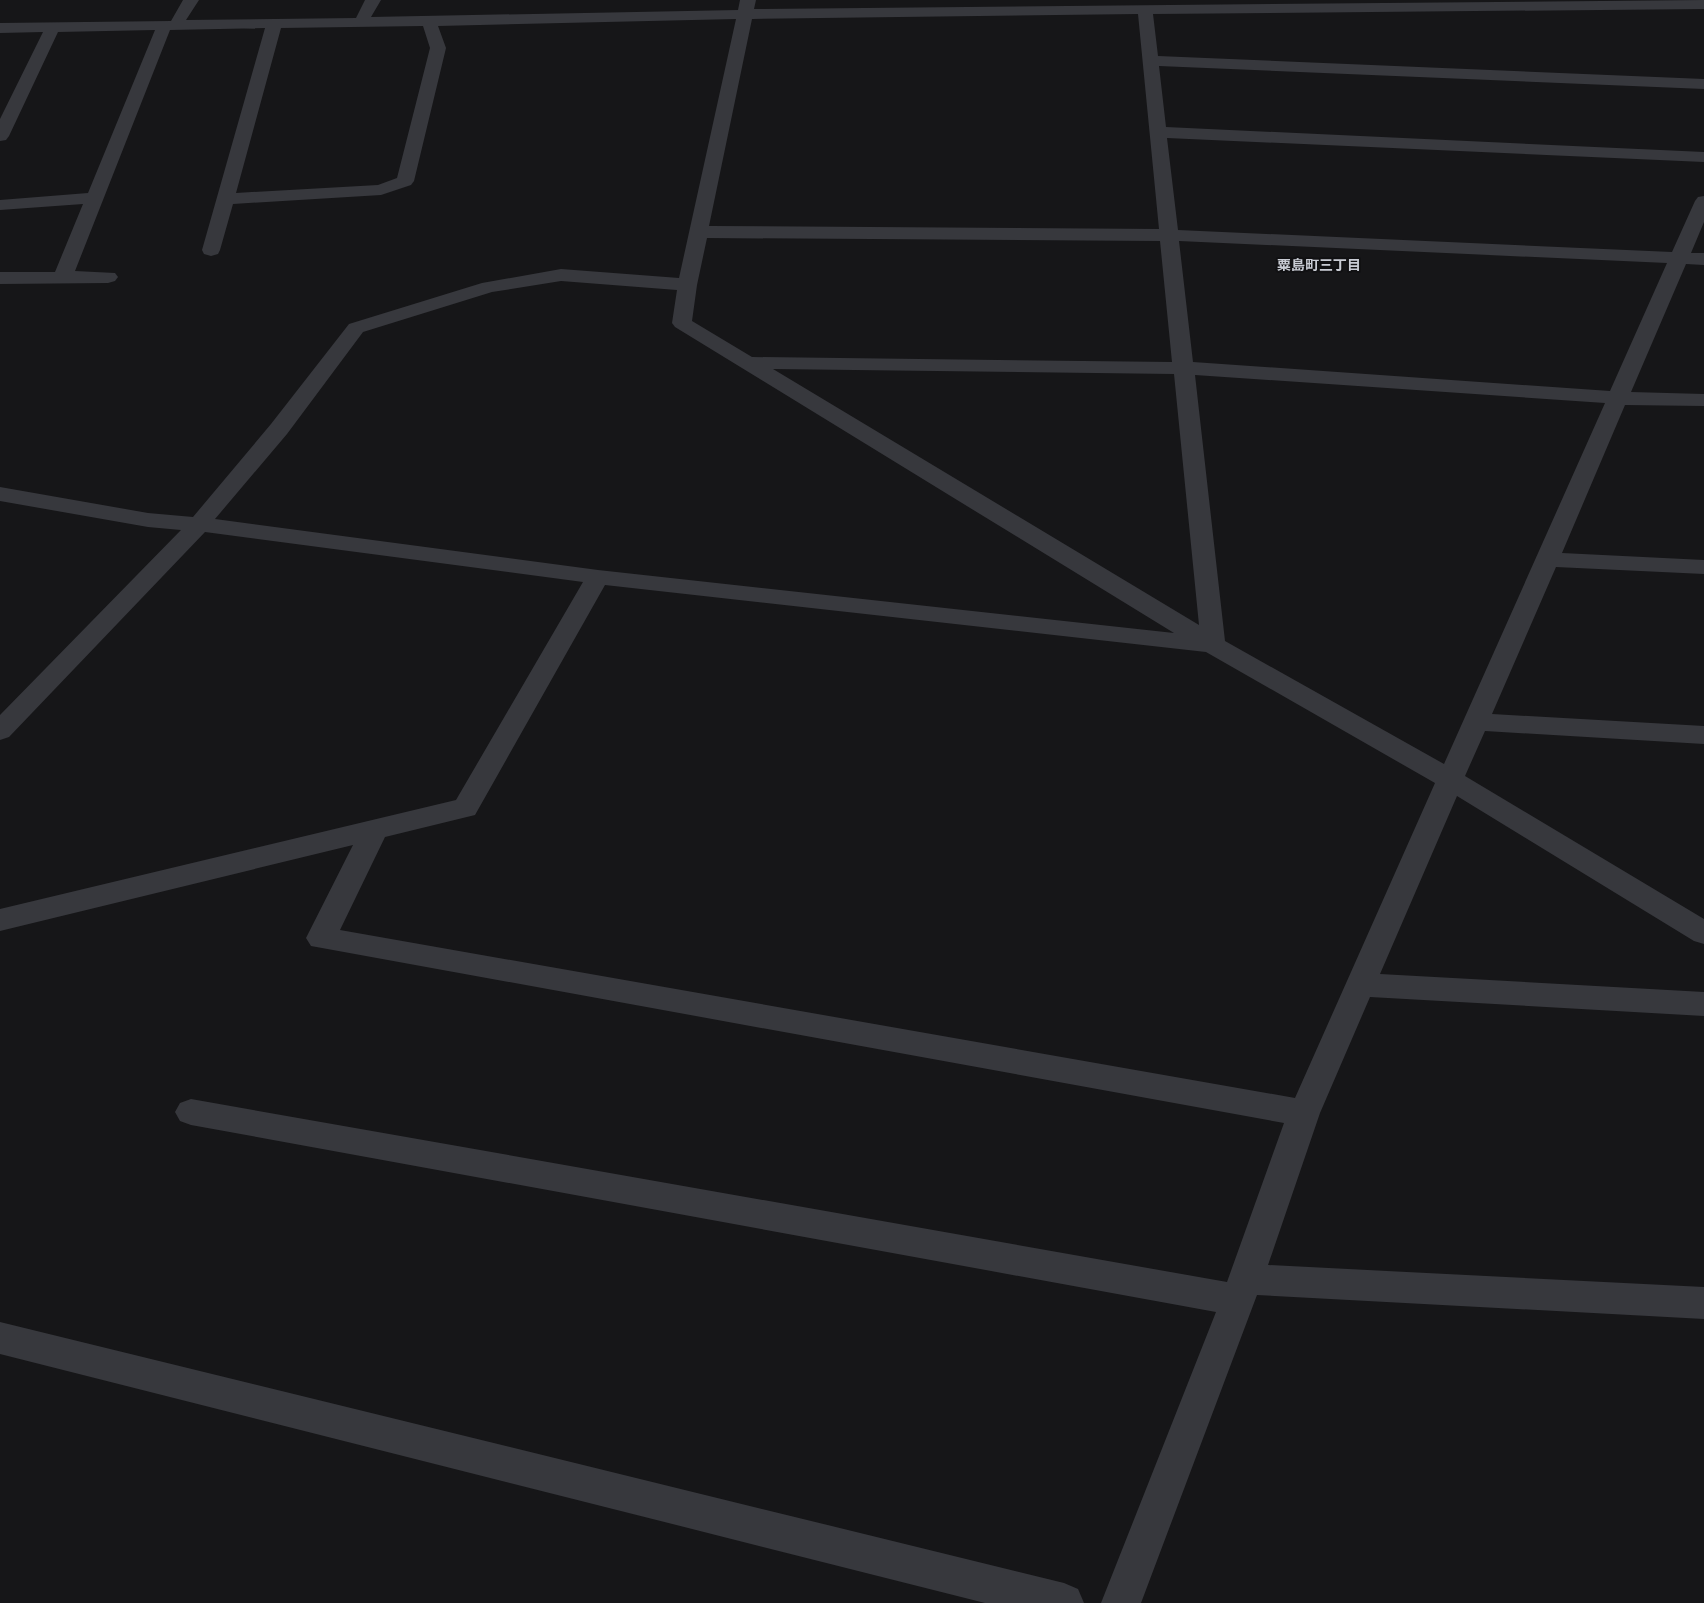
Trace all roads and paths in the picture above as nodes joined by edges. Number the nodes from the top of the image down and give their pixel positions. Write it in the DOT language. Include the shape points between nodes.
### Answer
graph roads {
  1 [pos="191,0"];
  2 [pos="373,0"];
  3 [pos="1425,3"];
  4 [pos="1704,4"];
  5 [pos="746,7"];
  6 [pos="1145,9"];
  7 [pos="361,22"];
  8 [pos="429,22"];
  9 [pos="274,24"];
  10 [pos="170,25"];
  11 [pos="53,27"];
  12 [pos="0,28"];
  13 [pos="1151,61"];
  14 [pos="1704,84"];
  15 [pos="1158,132"];
  16 [pos="0,136"];
  17 [pos="1704,157"];
  18 [pos="95,198"];
  19 [pos="225,199"];
  20 [pos="1704,201"];
  21 [pos="0,205"];
  22 [pos="698,232"];
  23 [pos="1170,235"];
  24 [pos="211,250"];
  25 [pos="1680,257"];
  26 [pos="1704,259"];
  27 [pos="63,277"];
  28 [pos="108,277"];
  29 [pos="0,278"];
  30 [pos="687,285"];
  31 [pos="747,363"];
  32 [pos="1184,368"];
  33 [pos="1618,398"];
  34 [pos="1704,400"];
  35 [pos="0,494"];
  36 [pos="199,524"];
  37 [pos="1546,560"];
  38 [pos="1704,567"];
  39 [pos="598,577"];
  40 [pos="1214,645"];
  41 [pos="1474,722"];
  42 [pos="0,731"];
  43 [pos="1704,735"];
  44 [pos="1449,779"];
  45 [pos="376,828"];
  46 [pos="0,920"];
  47 [pos="1704,932"];
  48 [pos="1360,985"];
  49 [pos="1704,1004"];
  50 [pos="191,1112"];
  51 [pos="1304,1112"];
  52 [pos="1242,1290"];
  53 [pos="1704,1303"];
  54 [pos="0,1338"];
  55 [pos="1064,1603"];
  56 [pos="1121,1603"];
  1 -- 10 [label="street"];
  2 -- 7 [label="street"];
  3 -- 4 [label="street"];
  3 -- 6 [label="street"];
  5 -- 6 [label="street"];
  5 -- 8 [label="street"];
  5 -- 22 [label="street"];
  6 -- 13 [label="street"];
  7 -- 8 [label="street"];
  7 -- 9 [label="street"];
  8 -- 19 [label="street" via="438,48 405,181 381,190"];
  9 -- 10 [label="street"];
  9 -- 19 [label="street"];
  10 -- 11 [label="street"];
  10 -- 18 [label="street"];
  11 -- 12 [label="street"];
  11 -- 16 [label="street"];
  13 -- 14 [label="street"];
  13 -- 15 [label="street"];
  15 -- 17 [label="street"];
  15 -- 23 [label="street"];
  18 -- 21 [label="street"];
  18 -- 27 [label="street"];
  19 -- 24 [label="street"];
  20 -- 25 [label="street"];
  22 -- 23 [label="street"];
  22 -- 30 [label="street"];
  23 -- 25 [label="street"];
  23 -- 32 [label="street"];
  25 -- 26 [label="street"];
  25 -- 33 [label="street"];
  27 -- 28 [label="street"];
  27 -- 29 [label="street"];
  30 -- 31 [label="street" via="682,323"];
  30 -- 36 [label="street" via="560,275 489,287 356,328 279,429"];
  31 -- 32 [label="street"];
  31 -- 40 [label="street"];
  32 -- 33 [label="street"];
  32 -- 40 [label="street"];
  33 -- 34 [label="street"];
  33 -- 37 [label="street"];
  35 -- 36 [label="street" via="148,520"];
  36 -- 39 [label="street"];
  36 -- 42 [label="street"];
  37 -- 38 [label="street"];
  37 -- 41 [label="street"];
  39 -- 40 [label="street"];
  39 -- 45 [label="street" via="465,808"];
  40 -- 44 [label="street"];
  41 -- 43 [label="street"];
  41 -- 44 [label="street"];
  44 -- 47 [label="street"];
  44 -- 48 [label="street"];
  45 -- 46 [label="street"];
  45 -- 51 [label="street" via="321,938"];
  48 -- 49 [label="street"];
  48 -- 51 [label="street"];
  50 -- 52 [label="street"];
  51 -- 52 [label="street"];
  52 -- 53 [label="street"];
  52 -- 56 [label="street"];
  54 -- 55 [label="street"];
}
